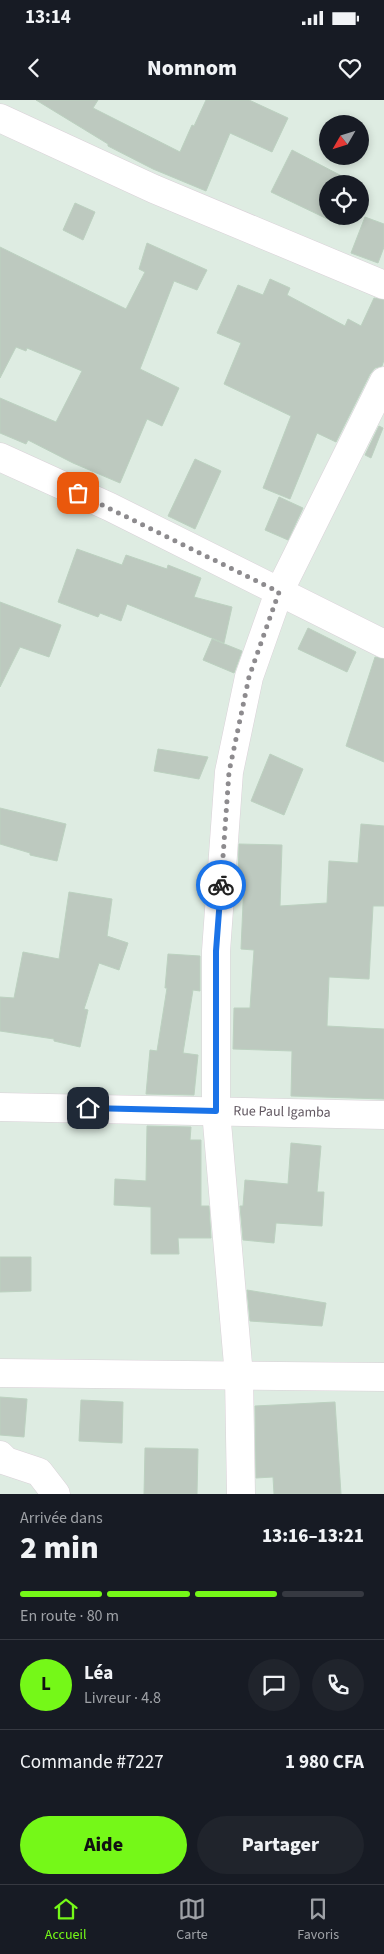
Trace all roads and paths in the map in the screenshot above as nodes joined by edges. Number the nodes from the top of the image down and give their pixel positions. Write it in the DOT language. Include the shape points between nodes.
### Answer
graph roads {
  1 [pos="0,118"];
  2 [pos="384,286"];
  3 [pos="384,381"];
  4 [pos="0,457"];
  5 [pos="279,592"];
  6 [pos="384,644"];
  7 [pos="0,1107"];
  8 [pos="216,1111"];
  9 [pos="384,1115"];
  10 [pos="0,1373"];
  11 [pos="239,1376"];
  12 [pos="384,1377"];
  13 [pos="0,1455"];
  14 [pos="56,1494"];
  15 [pos="241,1494"];
  1 -- 2 [label="street" via="154,190"];
  3 -- 5 [label="street"];
  4 -- 5 [label="street" via="110,507"];
  5 -- 6 [label="street"];
  5 -- 8 [label="street" via="249,677 229,772 216,951"];
  7 -- 8 [label="street, Rue Paul Igamba"];
  8 -- 9 [label="street, Rue Paul Igamba"];
  8 -- 11 [label="street"];
  10 -- 11 [label="street"];
  11 -- 12 [label="street"];
  11 -- 15 [label="street"];
  13 -- 14 [label="street" via="6,1461 39,1472"];
}
